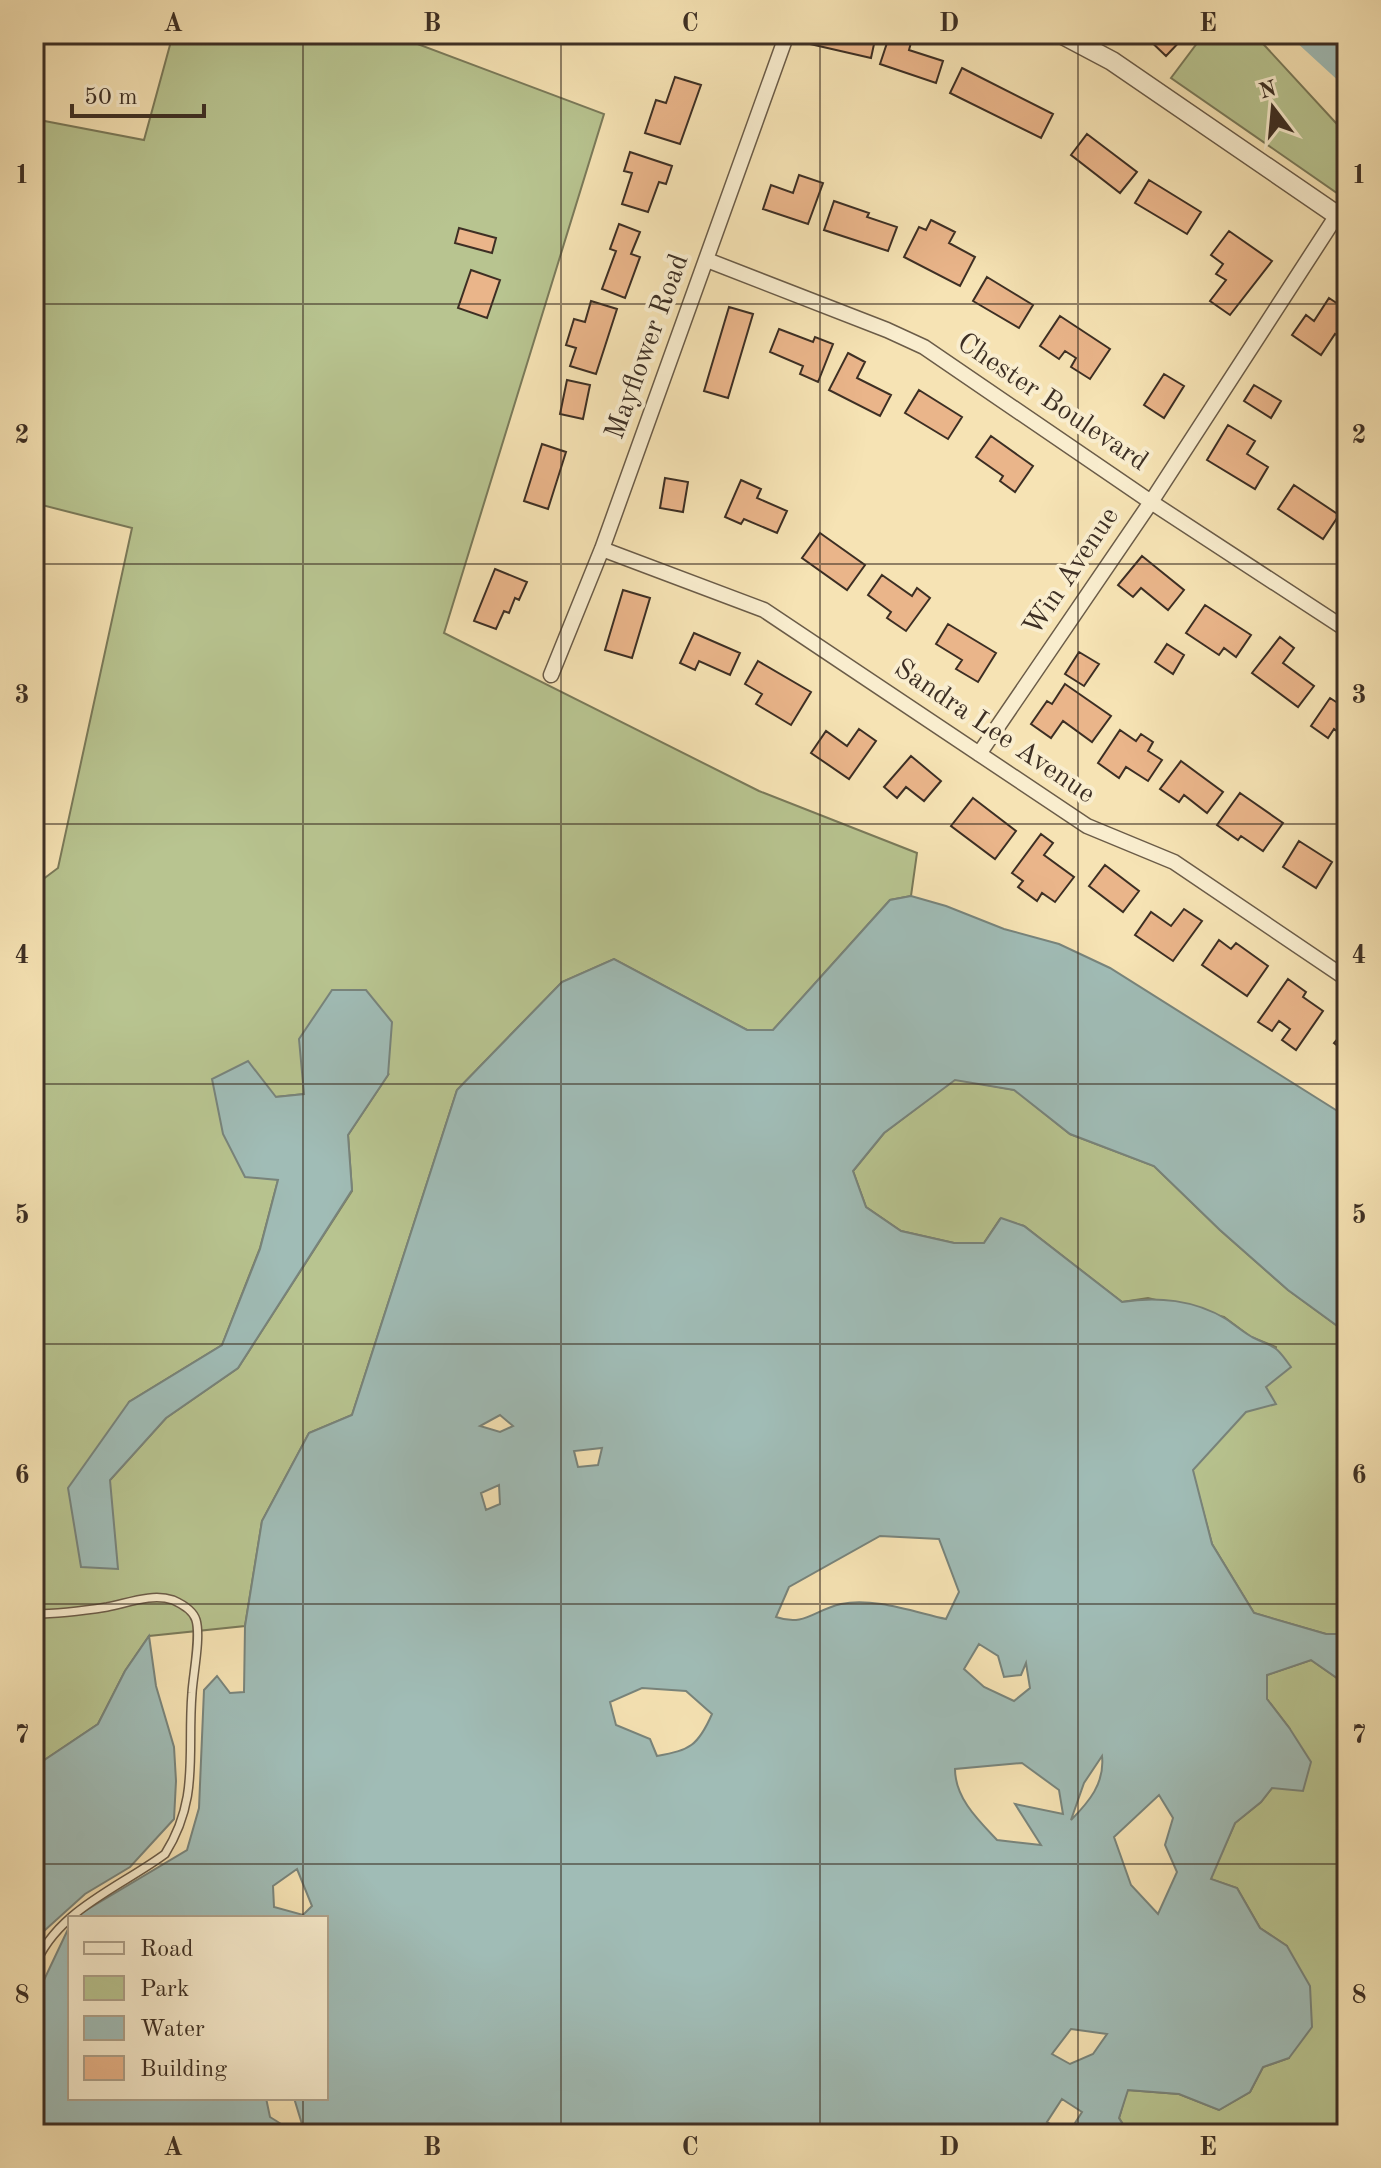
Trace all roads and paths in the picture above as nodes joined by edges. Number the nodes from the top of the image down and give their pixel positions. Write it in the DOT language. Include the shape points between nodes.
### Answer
graph roads {
  1 [pos="787,34"];
  2 [pos="1061,34"];
  3 [pos="1342,219"];
  4 [pos="707,260"];
  5 [pos="1151,502"];
  6 [pos="602,549"];
  7 [pos="1347,630"];
  8 [pos="551,675"];
  9 [pos="979,754"];
  10 [pos="1347,979"];
  11 [pos="34,1614"];
  12 [pos="72,1916"];
  13 [pos="68,1920"];
  14 [pos="34,1968"];
  1 -- 4 [label="street, Mayflower Road"];
  2 -- 3 [label="street" via="1112,61"];
  3 -- 5 [label="street, Win Avenue"];
  4 -- 5 [label="street, Chester Boulevard" via="924,347"];
  4 -- 6 [label="street, Mayflower Road"];
  5 -- 7 [label="street, Chester Boulevard"];
  5 -- 9 [label="street, Win Avenue"];
  6 -- 8 [label="street, Mayflower Road"];
  6 -- 9 [label="street, Sandra Lee Avenue" via="764,610"];
  9 -- 10 [label="street, Sandra Lee Avenue" via="1087,826 1174,862"];
  11 -- 12 [label="lane" via="165,1598 188,1608 196,1620 192,1769 187,1806 174,1839 165,1854"];
  13 -- 14 [label="lane" via="53,1934"];
}
